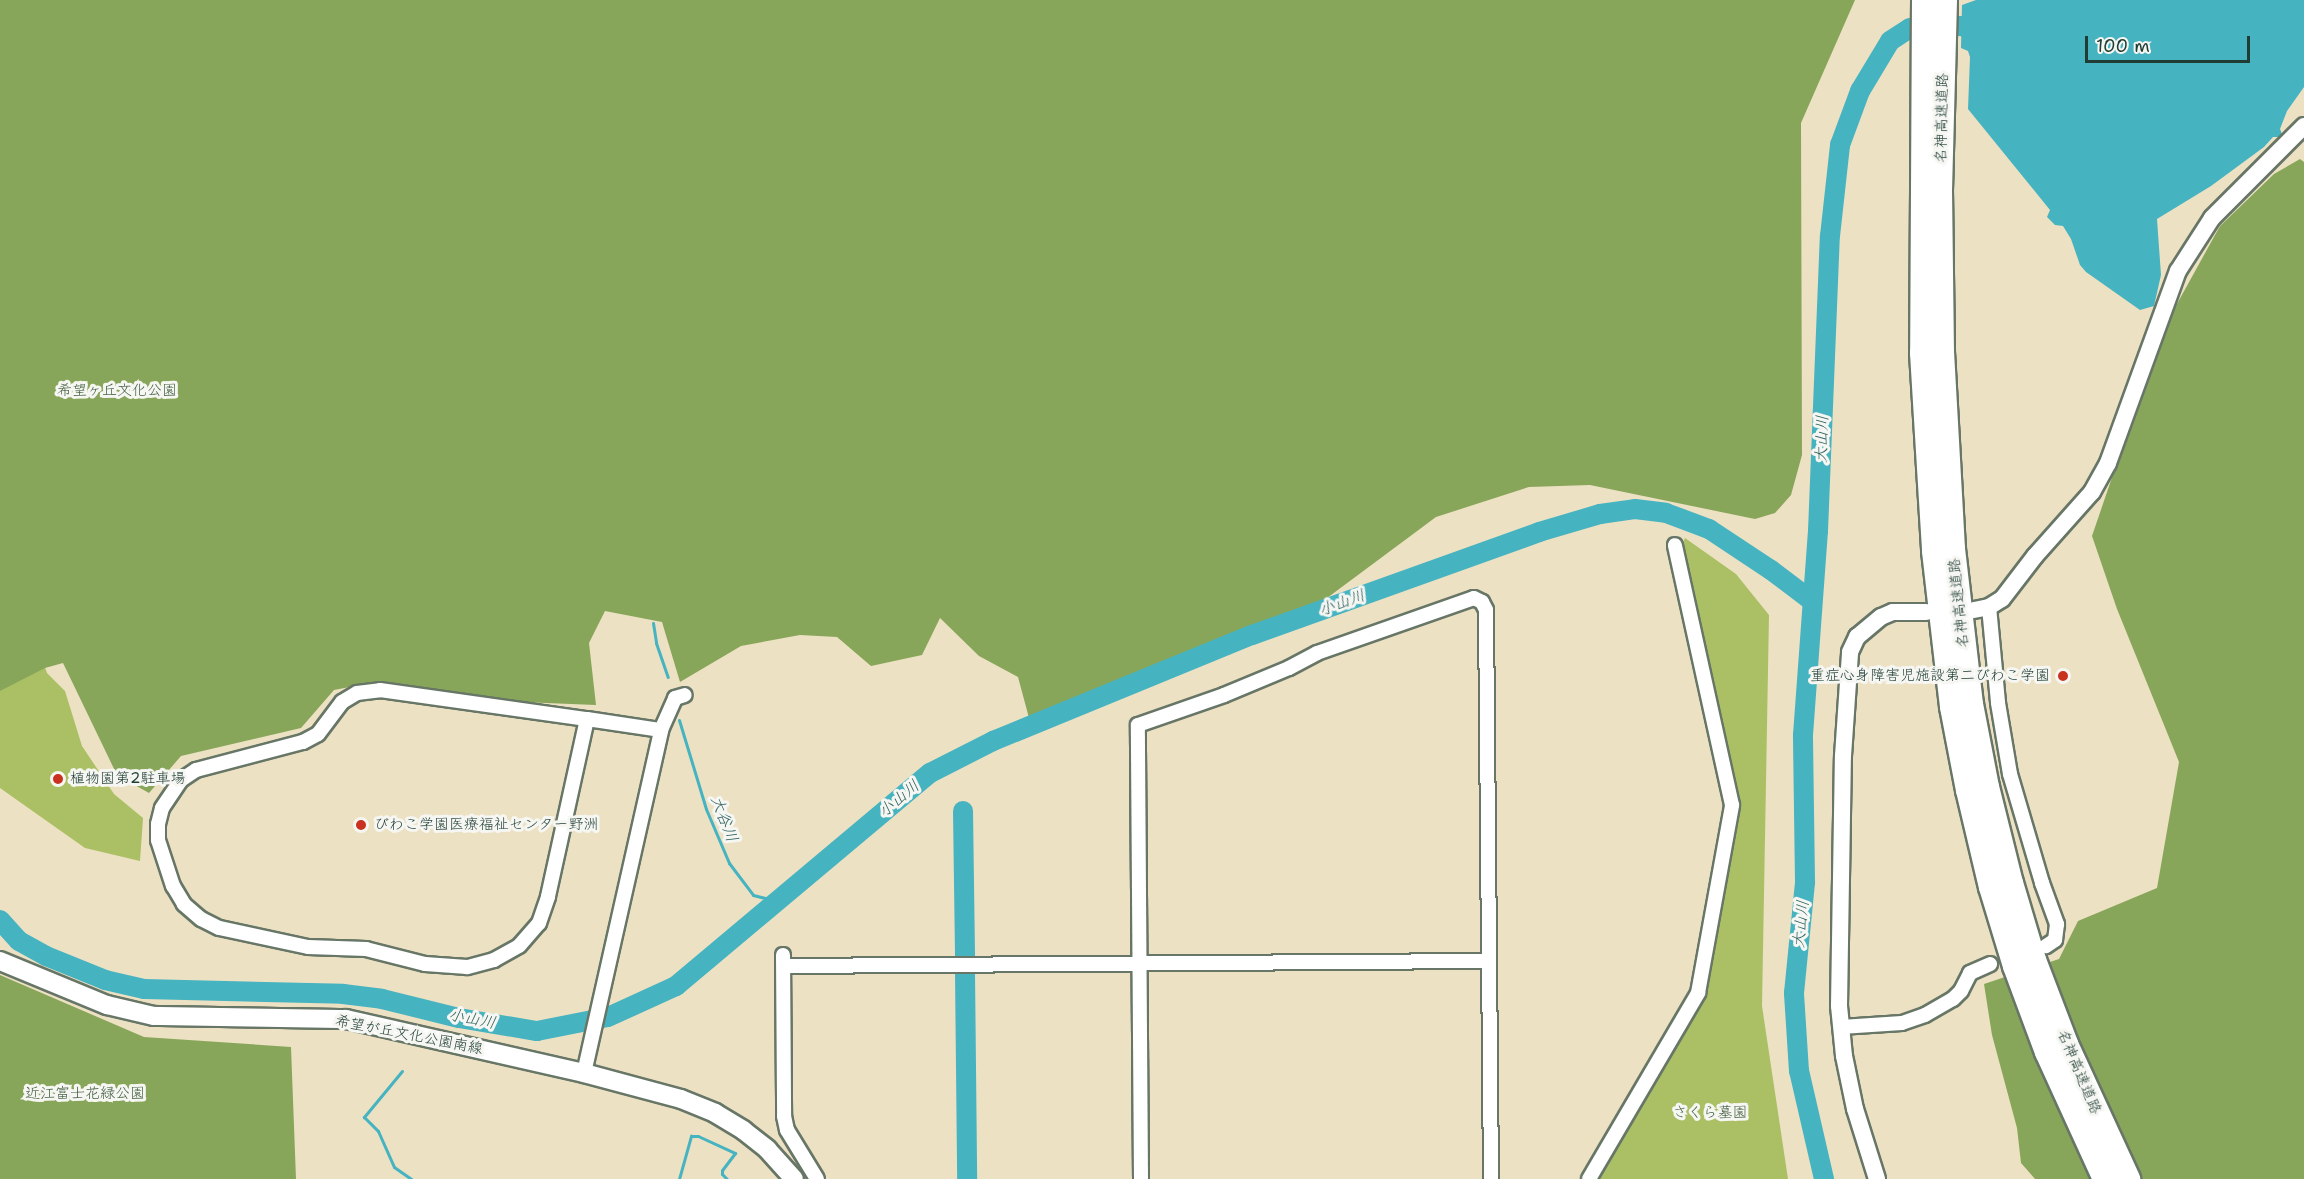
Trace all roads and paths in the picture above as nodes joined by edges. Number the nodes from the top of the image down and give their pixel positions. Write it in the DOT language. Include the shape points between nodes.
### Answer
graph roads {
  1 [pos="1937,2"];
  2 [pos="1933,47"];
  3 [pos="2301,133"];
  4 [pos="1675,545"];
  5 [pos="1982,609"];
  6 [pos="1926,612"];
  7 [pos="685,694"];
  8 [pos="587,719"];
  9 [pos="661,730"];
  10 [pos="2046,946"];
  11 [pos="0,961"];
  12 [pos="1489,961"];
  13 [pos="1139,963"];
  14 [pos="1990,964"];
  15 [pos="1841,1027"];
  16 [pos="584,1073"];
  17 [pos="795,1179"];
  18 [pos="817,1179"];
  19 [pos="1141,1179"];
  20 [pos="1491,1179"];
  21 [pos="1589,1179"];
  22 [pos="1877,1179"];
  23 [pos="2105,1179"];
  24 [pos="2128,1179"];
  1 -- 2 [label="highway, 名神高速道路"];
  2 -- 23 [label="highway, 名神高速道路" via="1922,274 1926,455 1952,707 1991,887 2015,966 2047,1052"];
  2 -- 24 [label="highway, 名神高速道路" via="1940,190 1942,375 1953,549 1971,704 1990,798 2034,960 2066,1044"];
  3 -- 5 [label="street" via="2211,218 2197,238 2178,271 2101,478 2002,599"];
  4 -- 21 [label="street" via="1732,805 1698,993"];
  5 -- 10 [label="street" via="2010,774 2057,924 2055,940"];
  6 -- 15 [label="street" via="1893,612 1881,617 1857,637 1850,652 1839,904"];
  7 -- 9 [label="street" via="675,698"];
  8 -- 8 [label="street" via="380,690 357,693 342,702 318,734 303,742 196,770 181,780 162,808 158,824 158,840 173,886 184,904 219,928 308,946 366,949 425,964 466,967 494,960 519,946 539,923"];
  8 -- 9 [label="street"];
  9 -- 16 [label="street"];
  11 -- 16 [label="main road, 希望が丘文化公園南線" via="107,1005 154,1016 346,1019"];
  12 -- 13 [label="street"];
  12 -- 13 [label="street" via="1486,610 1474,598 1317,653 1289,668 1138,725"];
  12 -- 20 [label="street"];
  13 -- 18 [label="street" via="784,960 784,1116 787,1130"];
  13 -- 19 [label="street"];
  14 -- 15 [label="street" via="1970,973 1953,999 1925,1015 1902,1023"];
  15 -- 22 [label="street" via="1855,1109"];
  16 -- 17 [label="main road, 希望が丘文化公園南線" via="681,1099 715,1113 767,1149"];
}
